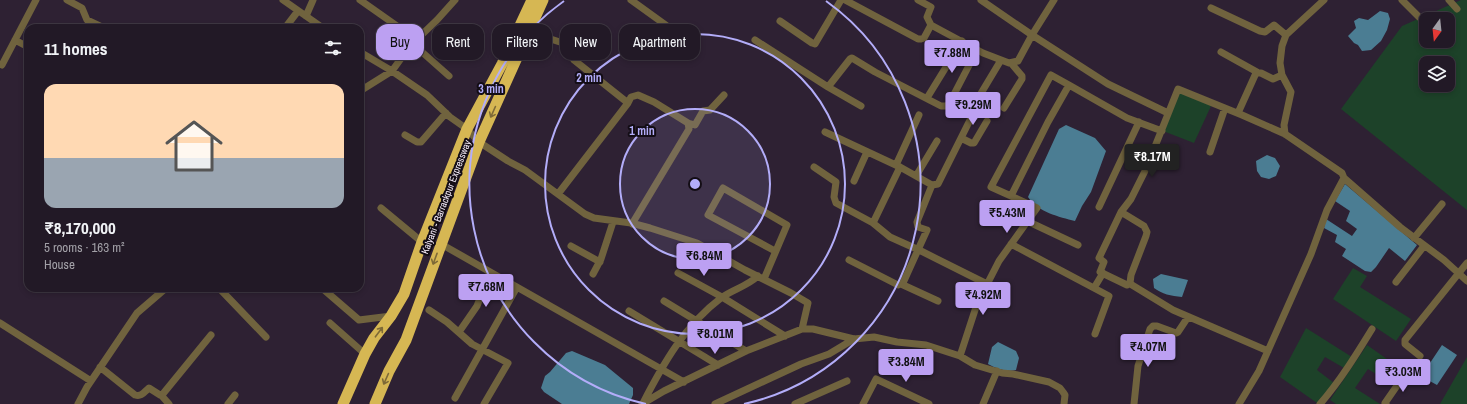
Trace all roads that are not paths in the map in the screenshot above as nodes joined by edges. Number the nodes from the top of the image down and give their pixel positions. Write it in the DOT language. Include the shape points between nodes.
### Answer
graph roads {
  1 [pos="36,0"];
  2 [pos="67,0"];
  3 [pos="283,0"];
  4 [pos="313,0"];
  5 [pos="360,0"];
  6 [pos="455,0"];
  7 [pos="532,0"];
  8 [pos="543,0"];
  9 [pos="631,0"];
  10 [pos="841,0"];
  11 [pos="845,0"];
  12 [pos="918,0"];
  13 [pos="981,0"];
  14 [pos="1054,0"];
  15 [pos="1324,0"];
  16 [pos="1402,0"];
  17 [pos="1449,0"];
  18 [pos="1210,8"];
  19 [pos="1457,9"];
  20 [pos="298,10"];
  21 [pos="306,16"];
  22 [pos="1419,17"];
  23 [pos="780,21"];
  24 [pos="96,24"];
  25 [pos="288,24"];
  26 [pos="317,24"];
  27 [pos="391,24"];
  28 [pos="532,24"];
  29 [pos="664,24"];
  30 [pos="931,25"];
  31 [pos="424,33"];
  32 [pos="1032,34"];
  33 [pos="1286,35"];
  34 [pos="552,39"];
  35 [pos="16,40"];
  36 [pos="755,40"];
  37 [pos="962,41"];
  38 [pos="24,45"];
  39 [pos="978,50"];
  40 [pos="424,51"];
  41 [pos="1221,52"];
  42 [pos="364,54"];
  43 [pos="401,60"];
  44 [pos="516,60"];
  45 [pos="1001,60"];
  46 [pos="1011,63"];
  47 [pos="2,65"];
  48 [pos="392,71"];
  49 [pos="1257,72"];
  50 [pos="1282,74"];
  51 [pos="449,76"];
  52 [pos="1069,85"];
  53 [pos="828,87"];
  54 [pos="364,88"];
  55 [pos="724,95"];
  56 [pos="980,95"];
  57 [pos="927,98"];
  58 [pos="950,102"];
  59 [pos="628,103"];
  60 [pos="861,106"];
  61 [pos="1004,108"];
  62 [pos="1225,108"];
  63 [pos="446,113"];
  64 [pos="1168,113"];
  65 [pos="1238,114"];
  66 [pos="920,115"];
  67 [pos="987,121"];
  68 [pos="1139,122"];
  69 [pos="688,123"];
  70 [pos="467,129"];
  71 [pos="1162,131"];
  72 [pos="825,132"];
  73 [pos="1285,134"];
  74 [pos="405,135"];
  75 [pos="961,138"];
  76 [pos="937,141"];
  77 [pos="479,142"];
  78 [pos="867,152"];
  79 [pos="1210,152"];
  80 [pos="898,166"];
  81 [pos="814,167"];
  82 [pos="916,176"];
  83 [pos="1344,178"];
  84 [pos="854,181"];
  85 [pos="932,185"];
  86 [pos="558,194"];
  87 [pos="1011,196"];
  88 [pos="1442,204"];
  89 [pos="1099,207"];
  90 [pos="381,208"];
  91 [pos="1121,212"];
  92 [pos="1028,221"];
  93 [pos="613,222"];
  94 [pos="873,223"];
  95 [pos="632,224"];
  96 [pos="1414,238"];
  97 [pos="422,242"];
  98 [pos="441,244"];
  99 [pos="1012,244"];
  100 [pos="1078,245"];
  101 [pos="571,246"];
  102 [pos="1424,246"];
  103 [pos="919,250"];
  104 [pos="775,251"];
  105 [pos="850,260"];
  106 [pos="600,262"];
  107 [pos="1467,263"];
  108 [pos="490,272"];
  109 [pos="678,273"];
  110 [pos="1102,273"];
  111 [pos="593,274"];
  112 [pos="1459,274"];
  113 [pos="761,277"];
  114 [pos="1467,281"];
  115 [pos="1396,282"];
  116 [pos="1130,283"];
  117 [pos="901,284"];
  118 [pos="988,284"];
  119 [pos="517,287"];
  120 [pos="1094,288"];
  121 [pos="162,292"];
  122 [pos="223,292"];
  123 [pos="327,292"];
  124 [pos="722,297"];
  125 [pos="664,301"];
  126 [pos="938,301"];
  127 [pos="429,310"];
  128 [pos="629,311"];
  129 [pos="391,316"];
  130 [pos="1188,317"];
  131 [pos="696,321"];
  132 [pos="0,323"];
  133 [pos="330,323"];
  134 [pos="802,329"];
  135 [pos="1372,329"];
  136 [pos="459,332"];
  137 [pos="1095,334"];
  138 [pos="211,335"];
  139 [pos="785,336"];
  140 [pos="266,338"];
  141 [pos="854,339"];
  142 [pos="678,341"];
  143 [pos="482,348"];
  144 [pos="746,351"];
  145 [pos="1268,351"];
  146 [pos="365,354"];
  147 [pos="960,356"];
  148 [pos="1420,356"];
  149 [pos="718,364"];
  150 [pos="100,367"];
  151 [pos="662,368"];
  152 [pos="997,371"];
  153 [pos="1403,377"];
  154 [pos="91,381"];
  155 [pos="847,381"];
  156 [pos="684,382"];
  157 [pos="161,395"];
  158 [pos="235,395"];
  159 [pos="455,398"];
  160 [pos="78,404"];
  161 [pos="169,404"];
  162 [pos="228,404"];
  163 [pos="343,404"];
  164 [pos="375,404"];
  165 [pos="484,404"];
  166 [pos="643,404"];
  167 [pos="715,404"];
  168 [pos="795,404"];
  169 [pos="863,404"];
  170 [pos="929,404"];
  171 [pos="983,404"];
  172 [pos="1064,404"];
  173 [pos="1134,404"];
  174 [pos="1239,404"];
  175 [pos="1320,404"];
  176 [pos="1386,404"];
  1 -- 35 [label="street"];
  2 -- 24 [label="street" via="82,8 87,20"];
  3 -- 20 [label="street"];
  4 -- 21 [label="street"];
  5 -- 27 [label="street"];
  6 -- 31 [label="street"];
  7 -- 70 [label="highway" via="502,64"];
  8 -- 28 [label="highway, Kalyani - Barrackpur Expressway"];
  9 -- 29 [label="street"];
  10 -- 23 [label="street" via="815,44"];
  11 -- 30 [label="street" via="921,39"];
  12 -- 30 [label="street" via="931,7 927,17"];
  13 -- 32 [label="street"];
  14 -- 32 [label="street"];
  15 -- 33 [label="street"];
  16 -- 22 [label="street"];
  17 -- 19 [label="street"];
  18 -- 33 [label="street" via="1260,31 1265,32 1274,25"];
  20 -- 21 [label="street"];
  20 -- 25 [label="street"];
  21 -- 26 [label="street"];
  30 -- 37 [label="street"];
  32 -- 46 [label="street" via="1018,61"];
  32 -- 64 [label="street" via="1108,84"];
  33 -- 50 [label="street" via="1280,63"];
  34 -- 59 [label="street" via="563,43 574,60"];
  35 -- 38 [label="street"];
  35 -- 47 [label="street"];
  36 -- 53 [label="street"];
  37 -- 39 [label="street"];
  37 -- 57 [label="street"];
  39 -- 45 [label="street"];
  39 -- 58 [label="street"];
  40 -- 51 [label="street"];
  41 -- 49 [label="street"];
  42 -- 48 [label="street"];
  43 -- 48 [label="street"];
  44 -- 77 [label="highway, Kalyani - Barrackpur Expressway, one-way"];
  45 -- 46 [label="street"];
  45 -- 56 [label="street"];
  46 -- 61 [label="street" via="1022,79"];
  48 -- 54 [label="street"];
  48 -- 63 [label="street"];
  49 -- 50 [label="street" via="1273,79"];
  49 -- 65 [label="street"];
  50 -- 73 [label="street" via="1291,92 1284,125"];
  52 -- 68 [label="street" via="1127,118"];
  52 -- 87 [label="street"];
  52 -- 87 [label="street" via="1051,75 991,187"];
  53 -- 57 [label="street" via="852,58"];
  53 -- 60 [label="street"];
  55 -- 69 [label="street" via="710,110 703,111 695,124"];
  57 -- 58 [label="street" via="941,106 947,106"];
  58 -- 75 [label="street" via="972,111"];
  59 -- 69 [label="street" via="632,97 638,95"];
  59 -- 86 [label="street"];
  62 -- 64 [label="street" via="1178,90"];
  62 -- 65 [label="street"];
  62 -- 79 [label="street"];
  63 -- 70 [label="street"];
  63 -- 74 [label="street" via="421,142"];
  64 -- 71 [label="street"];
  65 -- 73 [label="street"];
  66 -- 80 [label="street"];
  67 -- 75 [label="street" via="974,143"];
  68 -- 71 [label="street"];
  68 -- 89 [label="street"];
  69 -- 95 [label="street" via="689,129"];
  70 -- 77 [label="street"];
  70 -- 97 [label="highway"];
  71 -- 91 [label="street" via="1131,199"];
  72 -- 78 [label="street"];
  73 -- 83 [label="street" via="1342,173"];
  75 -- 85 [label="street" via="938,184"];
  76 -- 82 [label="street"];
  77 -- 86 [label="street"];
  77 -- 98 [label="highway, Kalyani - Barrackpur Expressway"];
  78 -- 80 [label="street"];
  78 -- 84 [label="street"];
  80 -- 82 [label="street"];
  80 -- 94 [label="street"];
  81 -- 94 [label="street" via="836,182 836,203"];
  82 -- 85 [label="street"];
  83 -- 96 [label="street"];
  83 -- 145 [label="street" via="1326,210 1314,247"];
  85 -- 103 [label="street" via="916,222 918,227 927,230"];
  86 -- 93 [label="street" via="585,214"];
  87 -- 92 [label="street" via="1036,208"];
  88 -- 96 [label="street"];
  90 -- 97 [label="street"];
  91 -- 110 [label="street" via="1099,258 1104,262 1100,272"];
  91 -- 116 [label="street" via="1144,226 1147,232"];
  92 -- 99 [label="street"];
  92 -- 100 [label="street"];
  93 -- 95 [label="street"];
  93 -- 106 [label="street"];
  94 -- 103 [label="street" via="890,237"];
  95 -- 113 [label="street" via="698,243"];
  96 -- 102 [label="street"];
  97 -- 129 [label="highway" via="404,294"];
  98 -- 108 [label="street"];
  98 -- 164 [label="highway, Kalyani - Barrackpur Expressway, one-way" via="406,340"];
  99 -- 118 [label="street" via="999,261"];
  99 -- 120 [label="street"];
  101 -- 106 [label="street"];
  102 -- 112 [label="street"];
  102 -- 115 [label="street"];
  103 -- 117 [label="street"];
  103 -- 118 [label="street"];
  104 -- 104 [label="street" via="787,225 723,188 708,215"];
  104 -- 113 [label="street"];
  105 -- 117 [label="street" via="898,285"];
  106 -- 111 [label="street"];
  107 -- 112 [label="street"];
  108 -- 119 [label="street"];
  108 -- 136 [label="street" via="476,306"];
  109 -- 124 [label="street"];
  110 -- 116 [label="street" via="1127,286"];
  110 -- 120 [label="street"];
  112 -- 114 [label="street"];
  112 -- 148 [label="street" via="1405,340 1405,344"];
  113 -- 124 [label="street"];
  113 -- 134 [label="street" via="808,303"];
  116 -- 130 [label="street"];
  117 -- 126 [label="street"];
  118 -- 147 [label="street" via="977,304"];
  119 -- 143 [label="street"];
  119 -- 151 [label="street"];
  120 -- 137 [label="street" via="1109,296"];
  121 -- 150 [label="street" via="137,314"];
  122 -- 140 [label="street"];
  123 -- 129 [label="street" via="359,320"];
  124 -- 131 [label="street"];
  124 -- 139 [label="street"];
  125 -- 131 [label="street"];
  127 -- 136 [label="street"];
  128 -- 142 [label="street"];
  146 -- 129 [label="highway, one-way"];
  130 -- 145 [label="street"];
  130 -- 173 [label="street" via="1176,333 1157,326 1150,329 1138,366"];
  131 -- 142 [label="street"];
  131 -- 144 [label="street"];
  132 -- 154 [label="street"];
  133 -- 146 [label="street"];
  134 -- 139 [label="street"];
  134 -- 141 [label="street" via="813,329"];
  135 -- 175 [label="street" via="1349,366"];
  136 -- 143 [label="street" via="472,344"];
  138 -- 157 [label="street"];
  139 -- 144 [label="street"];
  141 -- 147 [label="street" via="874,337 926,345"];
  141 -- 167 [label="street" via="829,354 801,364"];
  142 -- 149 [label="street"];
  142 -- 151 [label="street"];
  143 -- 159 [label="street"];
  143 -- 165 [label="street" via="508,363"];
  144 -- 149 [label="street"];
  145 -- 174 [label="street"];
  146 -- 163 [label="highway"];
  147 -- 152 [label="street" via="975,365"];
  149 -- 156 [label="street"];
  150 -- 154 [label="street"];
  150 -- 157 [label="street" via="135,395 141,395 149,388"];
  151 -- 156 [label="street"];
  151 -- 166 [label="street"];
  152 -- 171 [label="street"];
  152 -- 172 [label="street" via="1049,382 1064,392"];
  153 -- 176 [label="street"];
  154 -- 160 [label="street"];
  155 -- 168 [label="street"];
  156 -- 166 [label="street"];
  157 -- 161 [label="street"];
  158 -- 162 [label="street"];
  169 -- 170 [label="street" via="876,379"];
}
